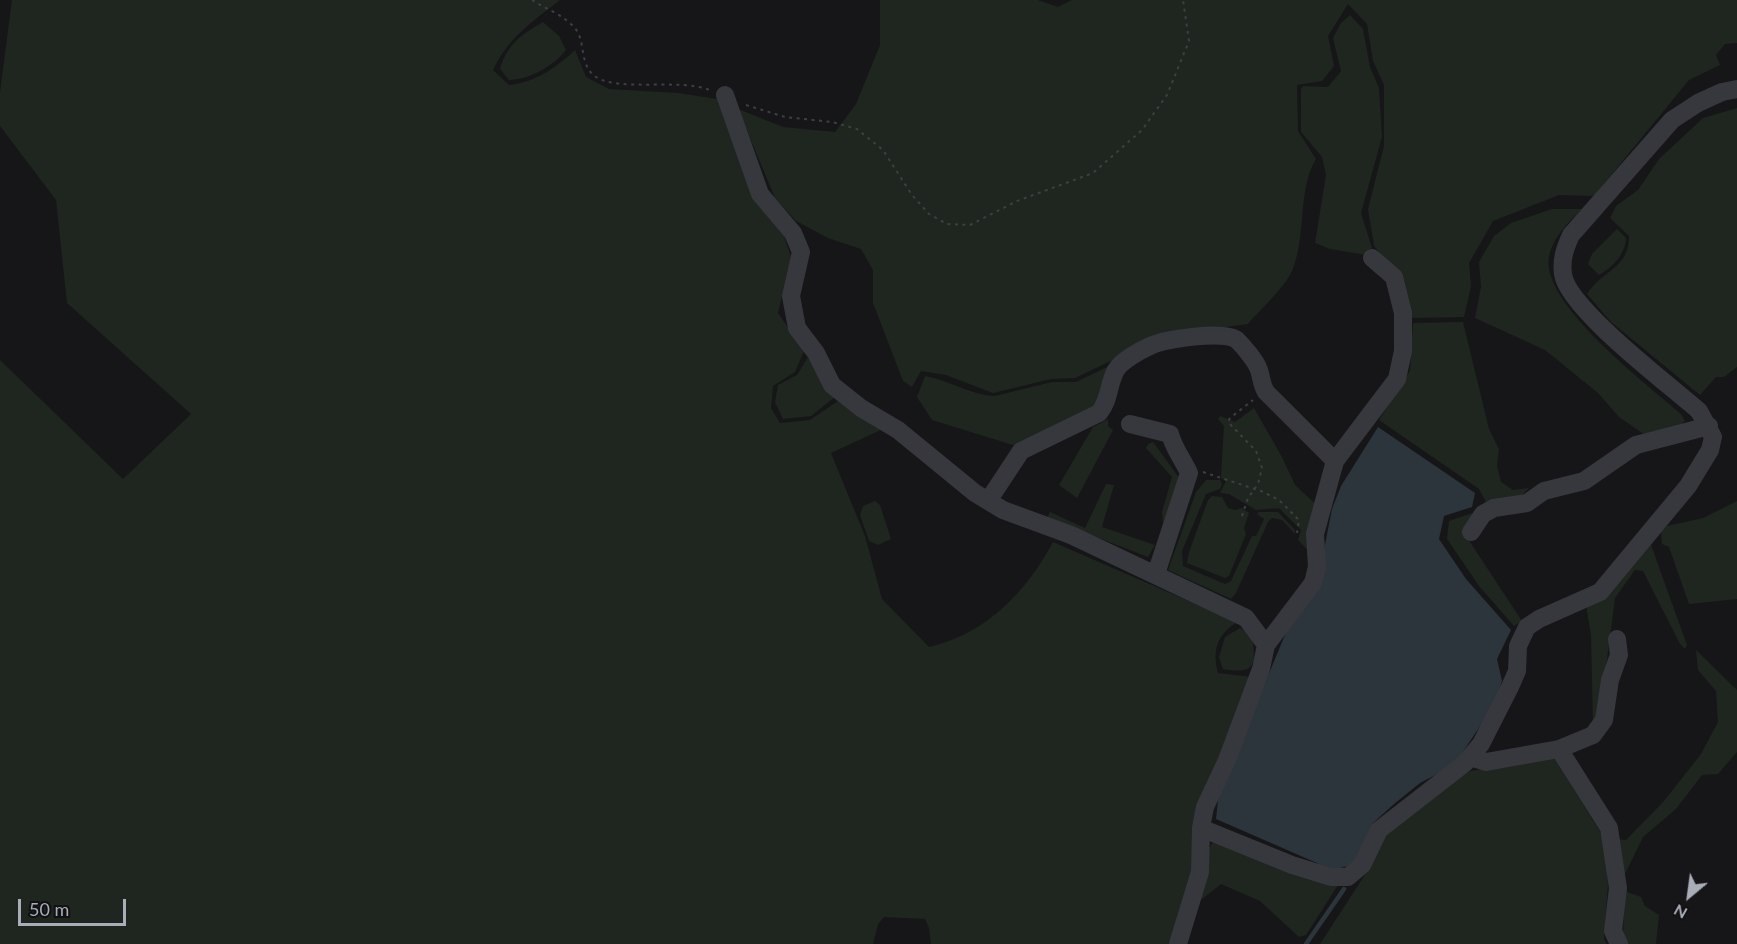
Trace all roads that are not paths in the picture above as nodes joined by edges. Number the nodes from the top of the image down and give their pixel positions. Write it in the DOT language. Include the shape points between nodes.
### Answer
graph roads {
  1 [pos="1737,89"];
  2 [pos="725,95"];
  3 [pos="1372,258"];
  4 [pos="1130,424"];
  5 [pos="1709,426"];
  6 [pos="1335,461"];
  7 [pos="988,501"];
  8 [pos="1471,532"];
  9 [pos="1156,574"];
  10 [pos="1617,639"];
  11 [pos="1266,645"];
  12 [pos="1559,748"];
  13 [pos="1470,757"];
  14 [pos="1201,828"];
  15 [pos="1178,944"];
  16 [pos="1619,944"];
  1 -- 5 [label="street" via="1698,103 1672,120 1572,235 1563,252 1563,276 1574,297 1699,411"];
  2 -- 7 [label="street" via="760,194 793,232 801,252 791,296 797,328 816,353 832,385 898,430"];
  3 -- 6 [label="street" via="1394,277 1404,313 1403,351 1397,379"];
  4 -- 9 [label="street" via="1170,434 1174,451 1189,473"];
  5 -- 8 [label="street" via="1636,445 1584,481 1544,492 1527,503 1494,508 1483,514"];
  5 -- 13 [label="street" via="1713,437 1710,450 1688,486 1600,592 1527,627 1518,646 1517,671 1510,687 1481,744"];
  6 -- 7 [label="street" via="1266,392 1259,370 1237,340 1229,336 1188,338 1151,345 1116,369 1106,405 1021,451"];
  6 -- 11 [label="street" via="1315,534 1317,567 1313,583"];
  7 -- 9 [label="street"];
  9 -- 11 [label="street" via="1246,618"];
  10 -- 12 [label="street" via="1619,655 1610,680 1604,720 1593,735"];
  11 -- 14 [label="street" via="1261,669 1205,807"];
  12 -- 13 [label="street" via="1486,762"];
  12 -- 16 [label="street" via="1609,828 1618,888 1613,931"];
  13 -- 14 [label="street" via="1379,830 1362,865 1347,877 1331,877 1292,865"];
  14 -- 15 [label="street" via="1200,872"];
}
